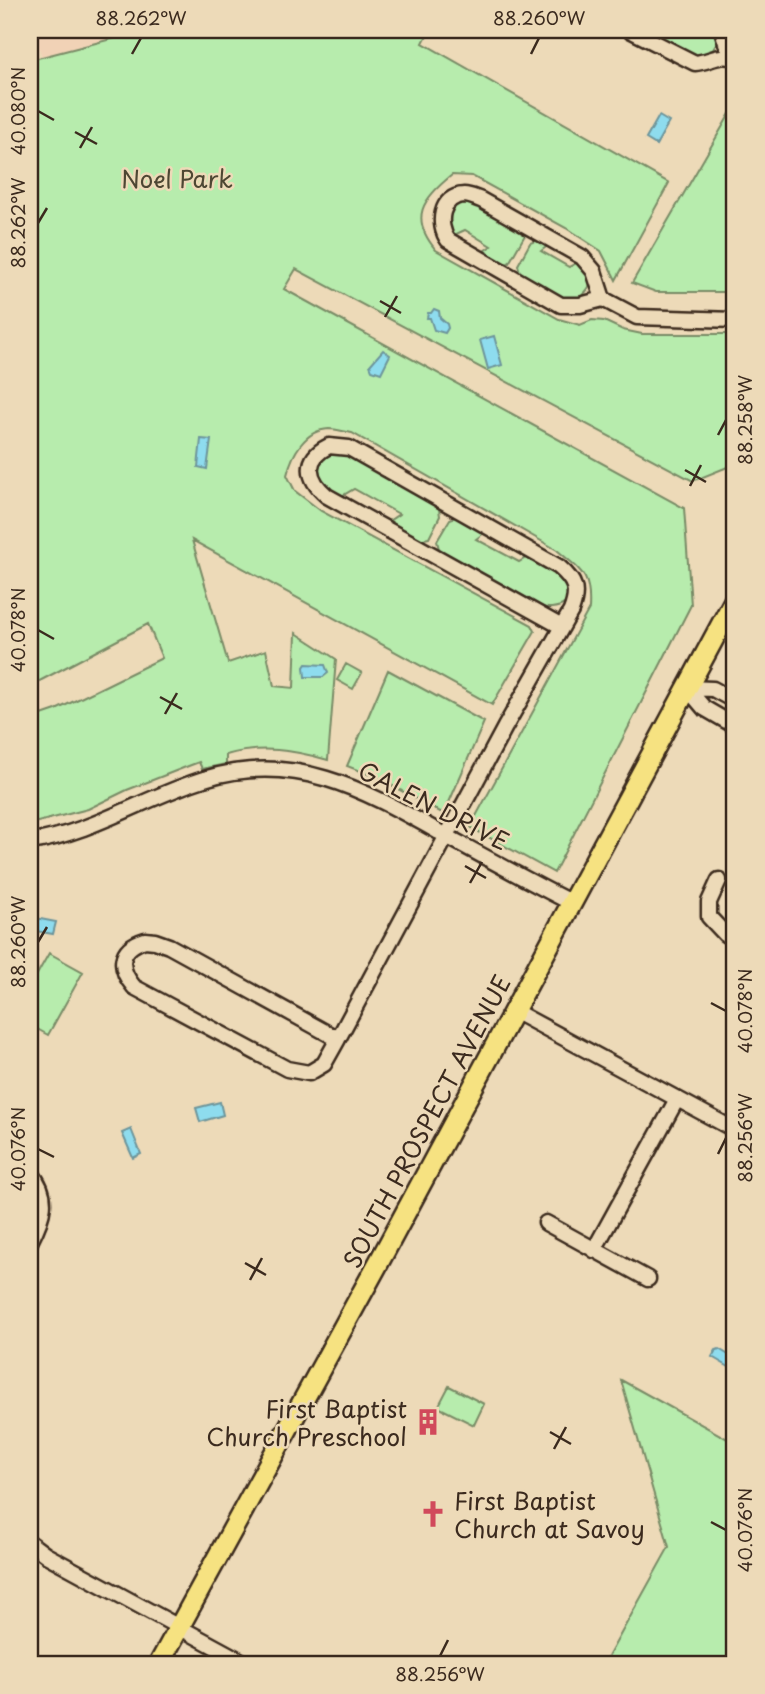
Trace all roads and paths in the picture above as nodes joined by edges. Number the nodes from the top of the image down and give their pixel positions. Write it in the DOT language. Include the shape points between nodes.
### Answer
graph roads {
  1 [pos="630,30"];
  2 [pos="722,30"];
  3 [pos="732,57"];
  4 [pos="603,299"];
  5 [pos="735,319"];
  6 [pos="735,600"];
  7 [pos="562,627"];
  8 [pos="687,688"];
  9 [pos="735,701"];
  10 [pos="735,726"];
  11 [pos="448,836"];
  12 [pos="30,842"];
  13 [pos="719,880"];
  14 [pos="570,902"];
  15 [pos="735,940"];
  16 [pos="514,1011"];
  17 [pos="338,1039"];
  18 [pos="677,1098"];
  19 [pos="735,1130"];
  20 [pos="30,1172"];
  21 [pos="546,1223"];
  22 [pos="30,1242"];
  23 [pos="594,1250"];
  24 [pos="648,1279"];
  25 [pos="30,1543"];
  26 [pos="178,1628"];
  27 [pos="159,1664"];
  28 [pos="247,1664"];
  1 -- 3 [label="street" via="695,63"];
  2 -- 3 [label="street"];
  4 -- 4 [label="street" via="594,271 582,257 468,195 453,199 444,209 441,228 446,238 465,251 561,305"];
  4 -- 5 [label="street" via="637,317"];
  6 -- 8 [label="main road, SOUTH PROSPECT AVENUE"];
  7 -- 7 [label="street" via="327,496 311,475 314,457 329,446 349,448 559,567 576,586 576,597"];
  7 -- 11 [label="street"];
  8 -- 9 [label="street" via="713,689"];
  8 -- 10 [label="street" via="704,708"];
  8 -- 14 [label="main road, SOUTH PROSPECT AVENUE"];
  11 -- 12 [label="street, GALEN DRIVE" via="347,784 270,769 205,779 97,823"];
  11 -- 14 [label="street, GALEN DRIVE"];
  11 -- 17 [label="street"];
  13 -- 15 [label="street" via="709,902 709,917"];
  14 -- 16 [label="main road, SOUTH PROSPECT AVENUE"];
  16 -- 18 [label="street"];
  16 -- 26 [label="main road, SOUTH PROSPECT AVENUE"];
  17 -- 17 [label="street" via="162,943 145,940 125,954 123,969 134,987 287,1069 301,1073 318,1070"];
  18 -- 19 [label="street"];
  18 -- 23 [label="street"];
  20 -- 22 [label="street" via="44,1205"];
  21 -- 23 [label="street"];
  23 -- 24 [label="street"];
  25 -- 26 [label="street"];
  26 -- 27 [label="main road, SOUTH PROSPECT AVENUE"];
  26 -- 28 [label="street"];
}
